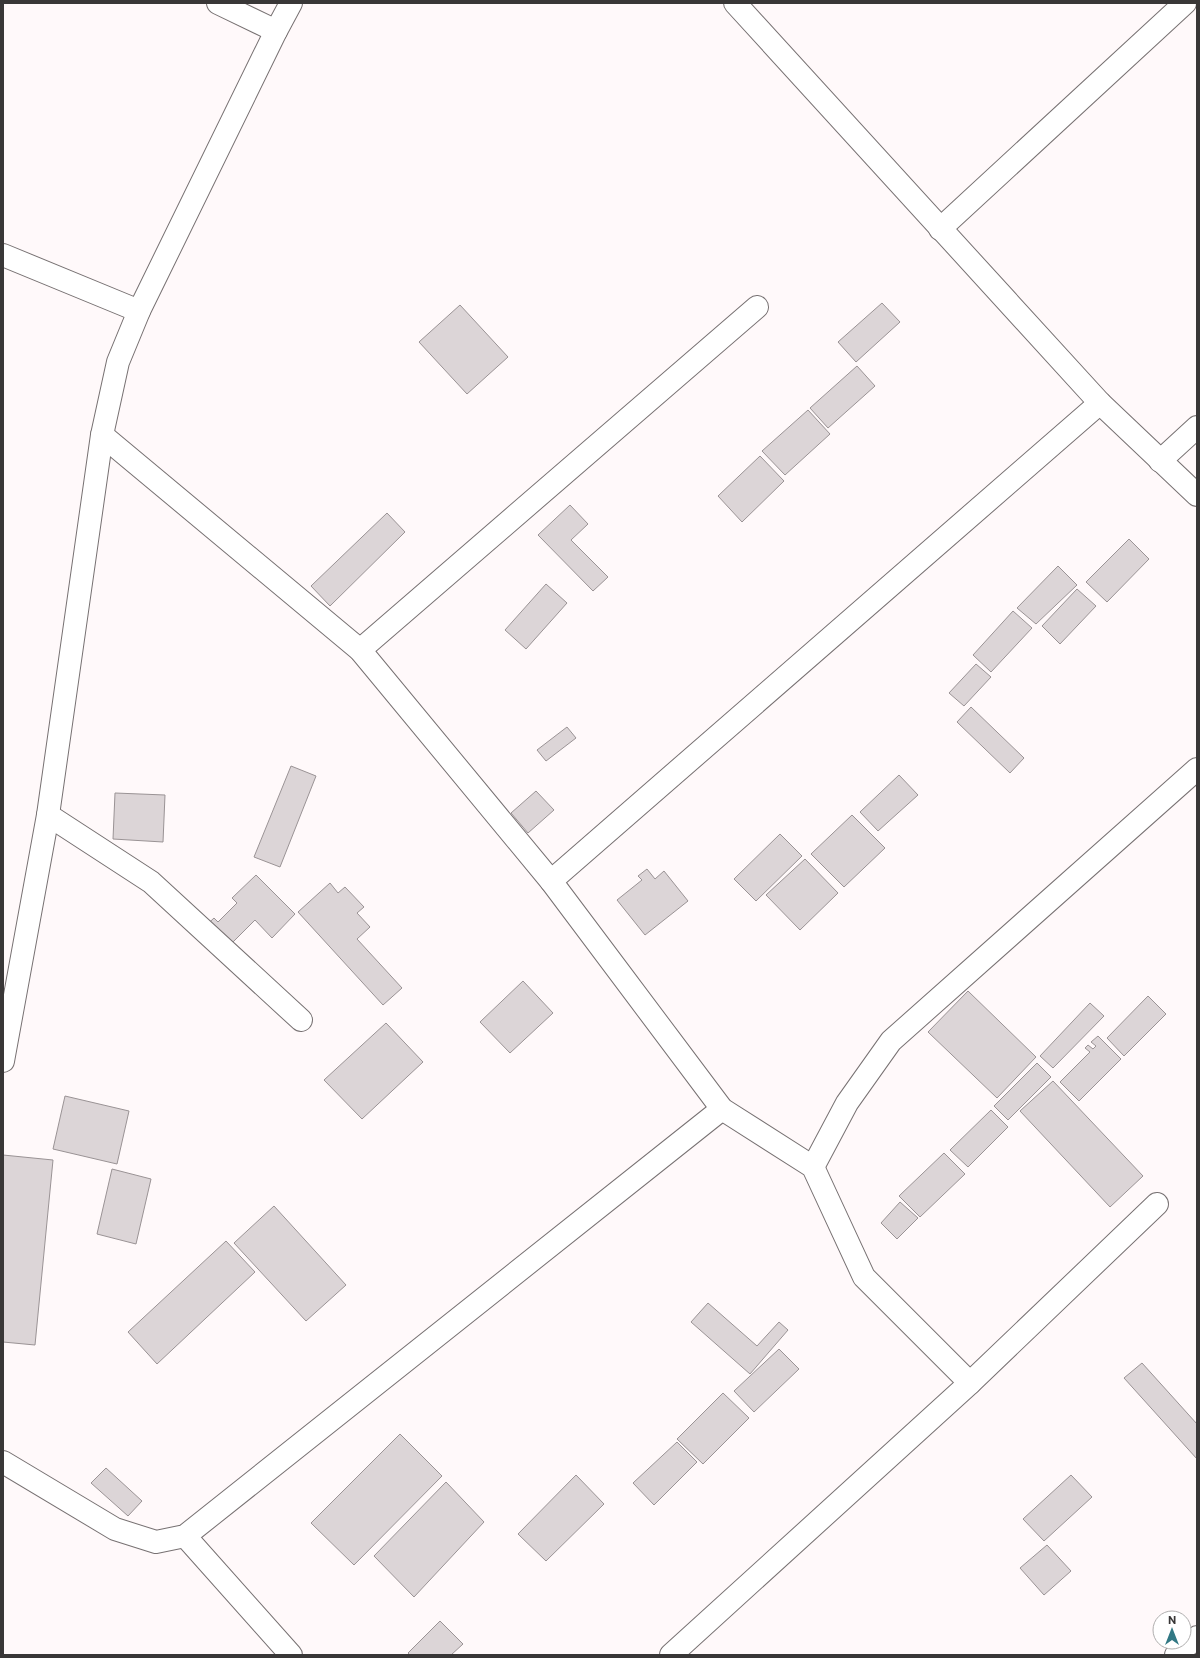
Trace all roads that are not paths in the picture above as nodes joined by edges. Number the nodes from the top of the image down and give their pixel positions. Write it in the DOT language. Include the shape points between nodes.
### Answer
graph roads {
  1 [pos="218,3"];
  2 [pos="291,3"];
  3 [pos="736,3"];
  4 [pos="1185,3"];
  5 [pos="276,31"];
  6 [pos="940,229"];
  7 [pos="3,255"];
  8 [pos="757,307"];
  9 [pos="139,311"];
  10 [pos="1100,403"];
  11 [pos="1197,427"];
  12 [pos="102,435"];
  13 [pos="1160,461"];
  14 [pos="1197,495"];
  15 [pos="360,650"];
  16 [pos="1197,769"];
  17 [pos="48,815"];
  18 [pos="551,881"];
  19 [pos="7,1010"];
  20 [pos="301,1020"];
  21 [pos="3,1061"];
  22 [pos="722,1109"];
  23 [pos="813,1168"];
  24 [pos="1157,1204"];
  25 [pos="970,1383"];
  26 [pos="3,1462"];
  27 [pos="185,1536"];
  28 [pos="1197,1637"];
  29 [pos="291,1655"];
  30 [pos="671,1655"];
  31 [pos="1176,1655"];
  1 -- 5 [label="street"];
  2 -- 5 [label="street"];
  3 -- 6 [label="street"];
  4 -- 6 [label="street"];
  5 -- 9 [label="street"];
  6 -- 10 [label="street"];
  7 -- 9 [label="street"];
  8 -- 15 [label="street"];
  9 -- 12 [label="street" via="118,362"];
  10 -- 13 [label="street"];
  10 -- 18 [label="street"];
  11 -- 13 [label="street"];
  12 -- 15 [label="street"];
  12 -- 17 [label="street"];
  13 -- 14 [label="street"];
  15 -- 18 [label="street"];
  16 -- 23 [label="street" via="891,1041 847,1103"];
  17 -- 19 [label="street"];
  17 -- 20 [label="street" via="151,882"];
  18 -- 22 [label="street"];
  19 -- 21 [label="street"];
  22 -- 23 [label="street"];
  22 -- 27 [label="street"];
  23 -- 25 [label="street" via="864,1277"];
  24 -- 25 [label="street"];
  25 -- 30 [label="street"];
  26 -- 27 [label="street" via="115,1529 156,1542"];
  27 -- 29 [label="street"];
  28 -- 31 [label="street"];
}
